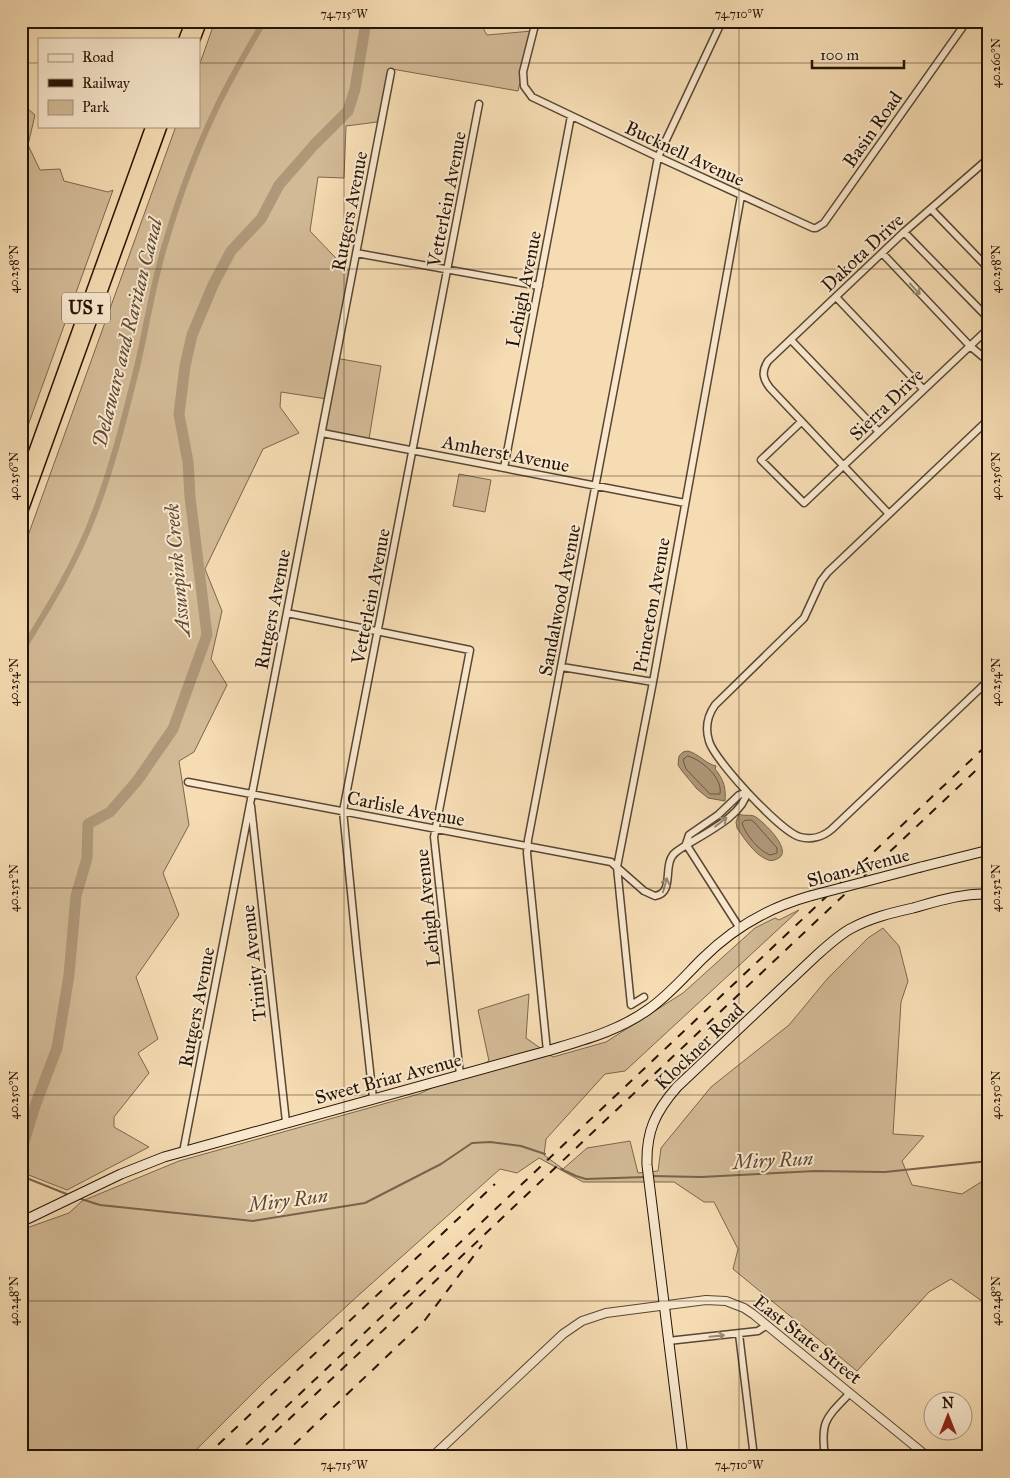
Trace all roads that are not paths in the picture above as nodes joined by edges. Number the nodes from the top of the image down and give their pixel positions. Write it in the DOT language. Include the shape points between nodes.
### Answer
graph roads {
  1 [pos="192,21"];
  2 [pos="201,21"];
  3 [pos="536,21"];
  4 [pos="722,21"];
  5 [pos="967,21"];
  6 [pos="185,38"];
  7 [pos="194,38"];
  8 [pos="391,72"];
  9 [pos="479,104"];
  10 [pos="571,116"];
  11 [pos="151,128"];
  12 [pos="160,128"];
  13 [pos="658,157"];
  14 [pos="989,158"];
  15 [pos="741,196"];
  16 [pos="931,209"];
  17 [pos="816,228"];
  18 [pos="904,232"];
  19 [pos="356,253"];
  20 [pos="882,253"];
  21 [pos="989,269"];
  22 [pos="448,270"];
  23 [pos="539,286"];
  24 [pos="836,296"];
  25 [pos="989,319"];
  26 [pos="989,328"];
  27 [pos="792,340"];
  28 [pos="970,346"];
  29 [pos="989,362"];
  30 [pos="923,389"];
  31 [pos="989,419"];
  32 [pos="801,422"];
  33 [pos="879,432"];
  34 [pos="322,433"];
  35 [pos="413,450"];
  36 [pos="844,465"];
  37 [pos="504,468"];
  38 [pos="596,486"];
  39 [pos="21,490"];
  40 [pos="685,503"];
  41 [pos="21,513"];
  42 [pos="889,514"];
  43 [pos="287,613"];
  44 [pos="378,631"];
  45 [pos="562,666"];
  46 [pos="989,680"];
  47 [pos="653,682"];
  48 [pos="188,782"];
  49 [pos="747,792"];
  50 [pos="250,797"];
  51 [pos="343,811"];
  52 [pos="435,829"];
  53 [pos="686,844"];
  54 [pos="527,846"];
  55 [pos="989,850"];
  56 [pos="617,867"];
  57 [pos="989,894"];
  58 [pos="739,926"];
  59 [pos="644,997"];
  60 [pos="547,1051"];
  61 [pos="460,1075"];
  62 [pos="374,1098"];
  63 [pos="286,1122"];
  64 [pos="183,1152"];
  65 [pos="21,1222"];
  66 [pos="664,1305"];
  67 [pos="767,1325"];
  68 [pos="739,1334"];
  69 [pos="668,1341"];
  70 [pos="850,1393"];
  71 [pos="432,1457"];
  72 [pos="683,1457"];
  73 [pos="754,1457"];
  74 [pos="824,1457"];
  75 [pos="928,1457"];
  1 -- 6 [label="highway"];
  2 -- 7 [label="highway"];
  3 -- 10 [label="street, Bucknell Avenue" via="523,72 527,91 532,97"];
  4 -- 13 [label="street, Sandalwood Avenue"];
  5 -- 17 [label="street, Basin Road" via="824,223"];
  8 -- 19 [label="street, Rutgers Avenue"];
  9 -- 22 [label="street, Vetterlein Avenue"];
  10 -- 13 [label="street, Bucknell Avenue"];
  10 -- 23 [label="street, Lehigh Avenue"];
  11 -- 39 [label="highway, US 1"];
  12 -- 41 [label="highway, US 1"];
  13 -- 15 [label="street, Bucknell Avenue"];
  13 -- 38 [label="street, Sandalwood Avenue"];
  14 -- 16 [label="street, Dakota Drive"];
  15 -- 17 [label="street, Bucknell Avenue"];
  15 -- 40 [label="street, Princeton Avenue"];
  16 -- 18 [label="street, Dakota Drive"];
  16 -- 21 [label="street"];
  18 -- 20 [label="street, Dakota Drive"];
  18 -- 25 [label="street"];
  19 -- 22 [label="street"];
  19 -- 34 [label="street, Rutgers Avenue"];
  20 -- 24 [label="street, Dakota Drive"];
  20 -- 28 [label="street, one-way"];
  22 -- 23 [label="street"];
  22 -- 35 [label="street, Vetterlein Avenue"];
  23 -- 37 [label="street, Lehigh Avenue"];
  24 -- 27 [label="street, Dakota Drive"];
  24 -- 30 [label="street"];
  26 -- 28 [label="street, Sierra Drive"];
  27 -- 32 [label="street, Dakota Drive" via="768,361 763,373 770,388"];
  27 -- 33 [label="street"];
  28 -- 29 [label="street"];
  28 -- 30 [label="street, Sierra Drive"];
  30 -- 33 [label="street, Sierra Drive"];
  31 -- 42 [label="street"];
  32 -- 36 [label="street"];
  32 -- 36 [label="street, Sierra Drive" via="761,460 804,503"];
  33 -- 36 [label="street, Sierra Drive"];
  34 -- 35 [label="street, Amherst Avenue"];
  34 -- 43 [label="street, Rutgers Avenue"];
  35 -- 37 [label="street, Amherst Avenue"];
  35 -- 44 [label="street, Vetterlein Avenue"];
  36 -- 42 [label="street"];
  37 -- 38 [label="street, Amherst Avenue"];
  38 -- 40 [label="street, Amherst Avenue"];
  38 -- 45 [label="street, Sandalwood Avenue"];
  40 -- 47 [label="street, Princeton Avenue"];
  42 -- 49 [label="street" via="824,576 804,618 712,709 707,726 710,745"];
  43 -- 44 [label="street"];
  43 -- 50 [label="street, Rutgers Avenue"];
  44 -- 51 [label="street, Vetterlein Avenue"];
  44 -- 52 [label="street, Lehigh Avenue" via="470,650"];
  45 -- 47 [label="street"];
  45 -- 54 [label="street, Sandalwood Avenue"];
  46 -- 49 [label="street" via="821,836 804,838 792,834"];
  47 -- 56 [label="street, Princeton Avenue"];
  48 -- 50 [label="street, Carlisle Avenue"];
  49 -- 53 [label="street" via="689,835"];
  50 -- 51 [label="street, Carlisle Avenue"];
  50 -- 63 [label="street, Trinity Avenue"];
  50 -- 64 [label="street, Rutgers Avenue"];
  51 -- 52 [label="street, Carlisle Avenue"];
  51 -- 62 [label="street, Vetterlein Avenue"];
  52 -- 54 [label="street, Carlisle Avenue"];
  52 -- 61 [label="street, Lehigh Avenue"];
  56 -- 53 [label="street, one-way" via="651,896 658,896 666,888 671,856"];
  53 -- 58 [label="street"];
  54 -- 56 [label="street, Carlisle Avenue" via="611,862"];
  54 -- 60 [label="street, Sandalwood Avenue"];
  55 -- 58 [label="main road, Sloan Avenue, bridge" via="800,899"];
  56 -- 59 [label="street, Princeton Avenue" via="631,1005"];
  57 -- 66 [label="main road, Klockner Road" via="953,897 882,916 852,928 835,939 666,1099 651,1129 647,1152"];
  58 -- 60 [label="main road, Sweet Briar Avenue" via="644,1013 609,1032"];
  60 -- 61 [label="main road, Sweet Briar Avenue"];
  61 -- 62 [label="main road, Sweet Briar Avenue"];
  62 -- 63 [label="main road, Sweet Briar Avenue"];
  63 -- 64 [label="main road, Sweet Briar Avenue"];
  64 -- 65 [label="main road, Sweet Briar Avenue" via="143,1164"];
  66 -- 67 [label="street, East State Street" via="726,1301 744,1308"];
  66 -- 69 [label="main road, Klockner Road"];
  66 -- 71 [label="street, East State Street" via="606,1313 572,1327"];
  67 -- 68 [label="street" via="758,1331"];
  67 -- 70 [label="street, East State Street"];
  69 -- 68 [label="street, one-way"];
  68 -- 73 [label="street"];
  69 -- 72 [label="main road, Klockner Road"];
  70 -- 74 [label="street" via="830,1414 822,1431"];
  70 -- 75 [label="street, East State Street"];
}
